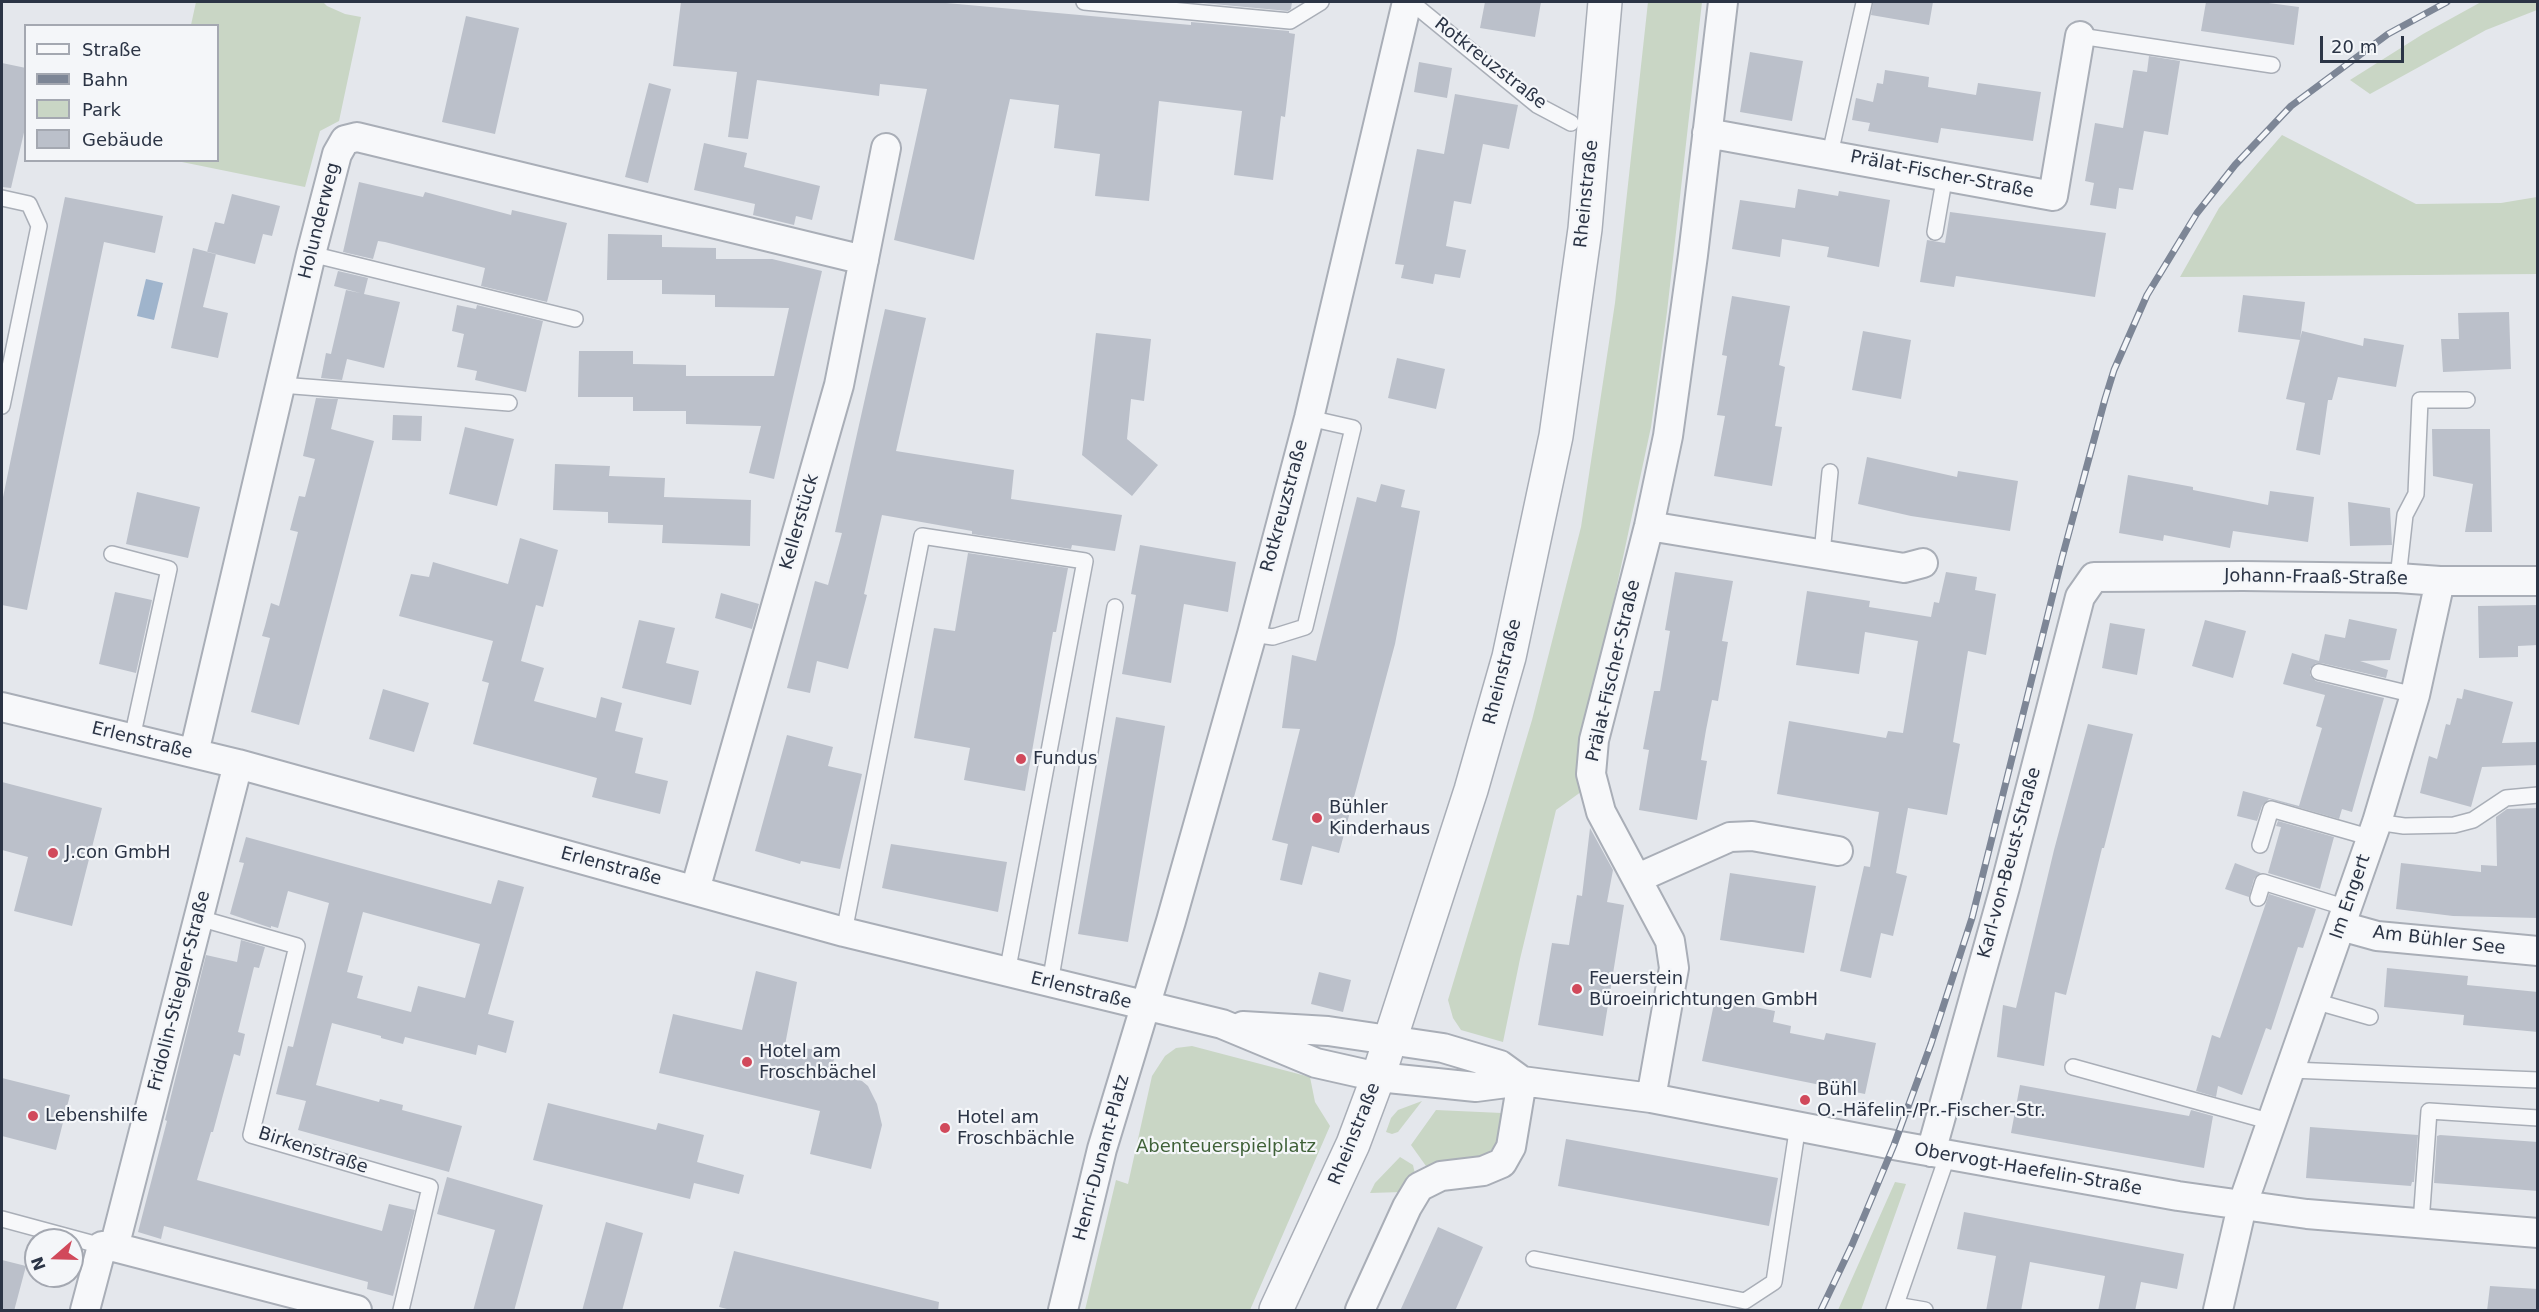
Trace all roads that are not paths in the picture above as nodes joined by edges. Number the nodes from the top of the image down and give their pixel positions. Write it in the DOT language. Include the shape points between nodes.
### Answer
graph roads {
  1 [pos="1084,2"];
  2 [pos="1321,2"];
  3 [pos="1409,2"];
  4 [pos="1605,2"];
  5 [pos="1723,2"];
  6 [pos="1864,3"];
  7 [pos="2080,36"];
  8 [pos="2272,65"];
  9 [pos="1571,123"];
  10 [pos="1707,133"];
  11 [pos="886,148"];
  12 [pos="1830,154"];
  13 [pos="1945,175"];
  14 [pos="2,198"];
  15 [pos="1935,232"];
  16 [pos="311,254"];
  17 [pos="864,260"];
  18 [pos="575,319"];
  19 [pos="281,385"];
  20 [pos="2467,400"];
  21 [pos="509,403"];
  22 [pos="2,406"];
  23 [pos="1309,418"];
  24 [pos="1830,472"];
  25 [pos="1649,526"];
  26 [pos="1822,553"];
  27 [pos="112,554"];
  28 [pos="1923,563"];
  29 [pos="2094,577"];
  30 [pos="2398,578"];
  31 [pos="2538,580"];
  32 [pos="2440,582"];
  33 [pos="1115,607"];
  34 [pos="1252,634"];
  35 [pos="2319,672"];
  36 [pos="2415,695"];
  37 [pos="2,706"];
  38 [pos="132,738"];
  39 [pos="194,753"];
  40 [pos="238,764"];
  41 [pos="2538,795"];
  42 [pos="2374,830"];
  43 [pos="2260,845"];
  44 [pos="1838,852"];
  45 [pos="1638,878"];
  46 [pos="695,891"];
  47 [pos="2258,898"];
  48 [pos="2344,917"];
  49 [pos="199,918"];
  50 [pos="844,932"];
  51 [pos="2538,951"];
  52 [pos="1007,973"];
  53 [pos="1050,983"];
  54 [pos="2314,1001"];
  55 [pos="1144,1006"];
  56 [pos="2370,1017"];
  57 [pos="1222,1024"];
  58 [pos="1391,1039"];
  59 [pos="2073,1067"];
  60 [pos="2291,1070"];
  61 [pos="1378,1077"];
  62 [pos="2538,1080"];
  63 [pos="1522,1081"];
  64 [pos="1651,1098"];
  65 [pos="2538,1118"];
  66 [pos="2272,1122"];
  67 [pos="1798,1125"];
  68 [pos="1940,1153"];
  69 [pos="2242,1206"];
  70 [pos="2,1219"];
  71 [pos="2421,1223"];
  72 [pos="2538,1233"];
  73 [pos="108,1247"];
  74 [pos="1534,1259"];
  75 [pos="1895,1308"];
  76 [pos="85,1311"];
  77 [pos="357,1311"];
  78 [pos="401,1311"];
  79 [pos="1063,1311"];
  80 [pos="1276,1311"];
  81 [pos="1360,1311"];
  82 [pos="1924,1311"];
  83 [pos="2218,1311"];
  1 -- 2 [label="lane" via="1290,21"];
  3 -- 9 [label="lane, Rotkreuzstraße" via="1537,105"];
  3 -- 23 [label="street, Rotkreuzstraße"];
  4 -- 58 [label="street, Rheinstraße" via="1585,229 1556,436 1509,657 1468,801"];
  5 -- 10 [label="street, Prälat-Fischer-Straße"];
  6 -- 12 [label="lane"];
  7 -- 8 [label="lane"];
  7 -- 13 [label="street, Prälat-Fischer-Straße" via="2053,196"];
  10 -- 12 [label="street, Prälat-Fischer-Straße"];
  10 -- 25 [label="street, Prälat-Fischer-Straße" via="1668,436"];
  11 -- 17 [label="street, Kellerstück"];
  12 -- 13 [label="street, Prälat-Fischer-Straße"];
  13 -- 15 [label="lane"];
  14 -- 22 [label="lane" via="29,204 39,226"];
  16 -- 17 [label="street, Holunderweg" via="337,154 345,140 357,137"];
  16 -- 18 [label="lane"];
  16 -- 19 [label="street, Holunderweg"];
  17 -- 46 [label="street, Kellerstück" via="838,385"];
  19 -- 21 [label="lane"];
  19 -- 39 [label="street, Holunderweg"];
  20 -- 30 [label="lane" via="2420,400 2416,494 2405,515"];
  23 -- 34 [label="street, Rotkreuzstraße"];
  23 -- 34 [label="lane" via="1353,428 1305,627 1273,637"];
  24 -- 26 [label="lane"];
  25 -- 26 [label="street"];
  25 -- 45 [label="street, Prälat-Fischer-Straße" via="1594,740 1591,774 1601,812"];
  26 -- 28 [label="street" via="1904,568"];
  27 -- 38 [label="lane" via="169,569"];
  29 -- 30 [label="street, Johann-Fraaß-Straße"];
  29 -- 68 [label="street, Karl-von-Beust-Straße" via="2080,597"];
  30 -- 32 [label="street, Johann-Fraaß-Straße"];
  31 -- 32 [label="street, Johann-Fraaß-Straße"];
  32 -- 36 [label="street, Im Engert"];
  33 -- 53 [label="lane"];
  34 -- 55 [label="street, Rotkreuzstraße"];
  35 -- 36 [label="lane"];
  36 -- 42 [label="street, Im Engert"];
  37 -- 38 [label="street, Erlenstraße"];
  38 -- 39 [label="street, Erlenstraße"];
  39 -- 40 [label="street, Erlenstraße"];
  40 -- 46 [label="street, Erlenstraße"];
  40 -- 49 [label="street, Fridolin-Stiegler-Straße"];
  41 -- 42 [label="lane" via="2505,798 2473,820 2454,825"];
  42 -- 43 [label="lane" via="2271,809"];
  42 -- 48 [label="street, Im Engert"];
  44 -- 45 [label="street" via="1752,836 1730,837"];
  45 -- 64 [label="street, Prälat-Fischer-Straße" via="1670,941 1674,968"];
  46 -- 50 [label="street, Erlenstraße"];
  47 -- 48 [label="lane" via="2264,882"];
  48 -- 51 [label="street, Am Bühler See" via="2377,936"];
  48 -- 54 [label="street, Im Engert"];
  49 -- 73 [label="street, Fridolin-Stiegler-Straße"];
  49 -- 78 [label="lane, Birkenstraße" via="297,946 251,1134 430,1187"];
  50 -- 52 [label="street, Erlenstraße"];
  50 -- 52 [label="lane" via="922,536 1085,561"];
  52 -- 53 [label="street, Erlenstraße"];
  53 -- 55 [label="street, Erlenstraße"];
  54 -- 56 [label="lane"];
  54 -- 60 [label="street, Im Engert"];
  55 -- 57 [label="street, Erlenstraße"];
  55 -- 79 [label="street, Henri-Dunant-Platz" via="1102,1149"];
  57 -- 58 [label="street, Erlenstraße" via="1328,1030"];
  57 -- 61 [label="street, Erlenstraße" via="1316,1063"];
  58 -- 61 [label="street, Rheinstraße"];
  58 -- 63 [label="street, Obervogt-Haefelin-Straße" via="1443,1048 1500,1065"];
  59 -- 66 [label="lane"];
  60 -- 62 [label="lane"];
  60 -- 66 [label="street, Im Engert"];
  61 -- 63 [label="street, Obervogt-Haefelin-Straße" via="1476,1087"];
  61 -- 80 [label="street, Rheinstraße" via="1353,1143"];
  63 -- 64 [label="street, Obervogt-Haefelin-Straße"];
  63 -- 81 [label="street" via="1510,1147 1502,1163 1483,1171 1441,1176 1419,1187"];
  64 -- 67 [label="street, Obervogt-Haefelin-Straße"];
  65 -- 71 [label="lane" via="2429,1111"];
  66 -- 69 [label="street, Im Engert"];
  67 -- 68 [label="street, Obervogt-Haefelin-Straße"];
  67 -- 74 [label="lane" via="1774,1281 1745,1301"];
  68 -- 69 [label="street, Obervogt-Haefelin-Straße"];
  68 -- 75 [label="lane"];
  69 -- 71 [label="street, Obervogt-Haefelin-Straße"];
  69 -- 83 [label="street, Im Engert"];
  70 -- 73 [label="lane"];
  71 -- 72 [label="street, Obervogt-Haefelin-Straße"];
  73 -- 76 [label="street, Fridolin-Stiegler-Straße"];
  73 -- 77 [label="street"];
  75 -- 82 [label="lane"];
}
